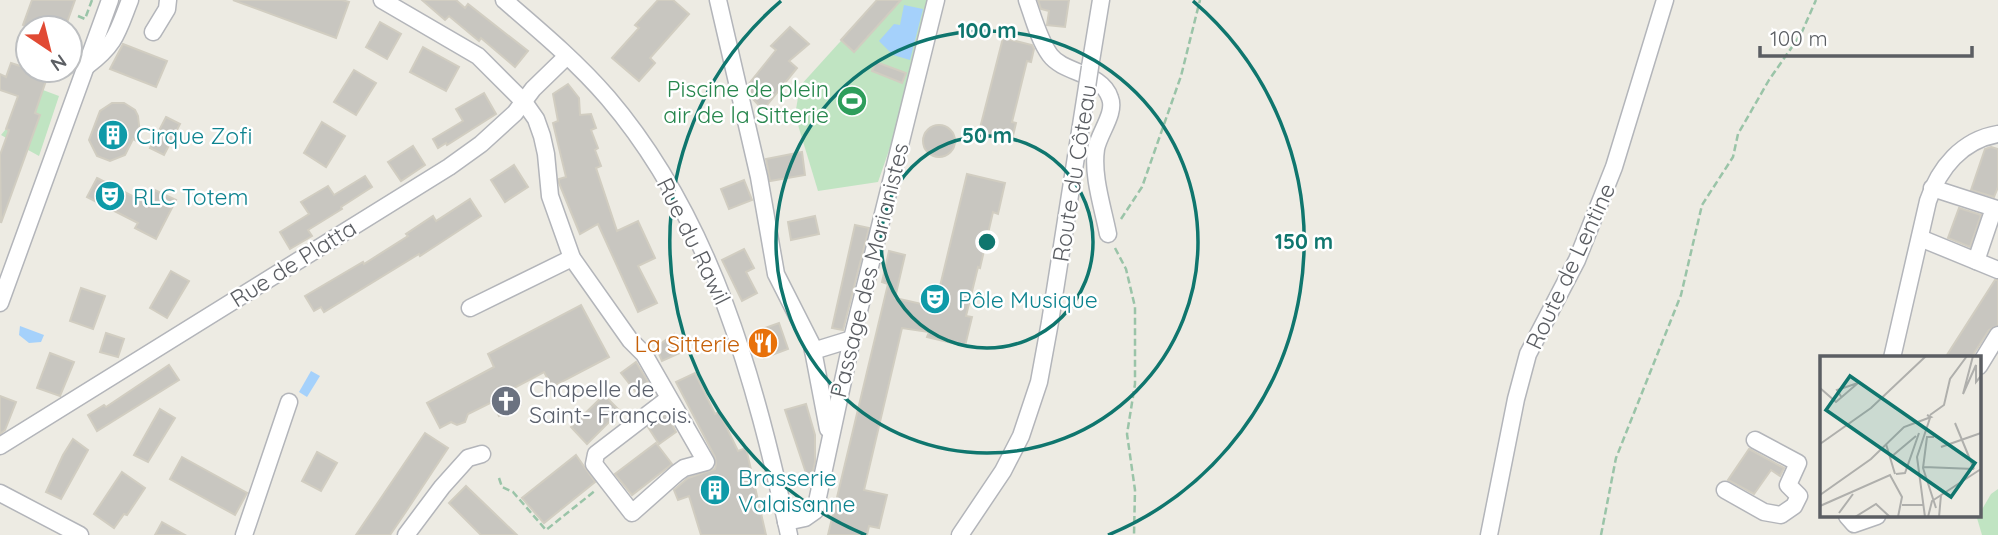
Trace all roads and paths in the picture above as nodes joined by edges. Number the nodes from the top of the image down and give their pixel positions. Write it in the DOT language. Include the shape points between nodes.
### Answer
graph roads {
  1 [pos="92,0"];
  2 [pos="110,0"];
  3 [pos="130,0"];
  4 [pos="168,0"];
  5 [pos="382,0"];
  6 [pos="504,0"];
  7 [pos="718,0"];
  8 [pos="936,0"];
  9 [pos="1027,0"];
  10 [pos="1101,0"];
  11 [pos="1200,0"];
  12 [pos="1665,0"];
  13 [pos="1816,0"];
  14 [pos="84,19"];
  15 [pos="153,32"];
  16 [pos="568,56"];
  17 [pos="87,66"];
  18 [pos="524,102"];
  19 [pos="1998,134"];
  20 [pos="1932,188"];
  21 [pos="1108,234"];
  22 [pos="1920,238"];
  23 [pos="572,258"];
  24 [pos="1976,261"];
  25 [pos="1998,270"];
  26 [pos="0,303"];
  27 [pos="470,308"];
  28 [pos="1998,335"];
  29 [pos="852,339"];
  30 [pos="813,351"];
  31 [pos="1892,356"];
  32 [pos="1980,364"];
  33 [pos="669,398"];
  34 [pos="289,402"];
  35 [pos="830,437"];
  36 [pos="1755,440"];
  37 [pos="0,446"];
  38 [pos="482,454"];
  39 [pos="499,478"];
  40 [pos="607,481"];
  41 [pos="1725,490"];
  42 [pos="0,492"];
  43 [pos="788,529"];
  44 [pos="75,534"];
  45 [pos="244,535"];
  46 [pos="406,535"];
  47 [pos="960,535"];
  48 [pos="1133,535"];
  49 [pos="1489,535"];
  50 [pos="1601,535"];
  1 -- 14 [label="path"];
  2 -- 17 [label="street"];
  3 -- 17 [label="street" via="114,41"];
  4 -- 15 [label="street"];
  5 -- 18 [label="street" via="478,56"];
  6 -- 16 [label="street, Rue du Rawil"];
  7 -- 30 [label="street" via="760,177 776,274"];
  8 -- 29 [label="street, Passage des Marianistes"];
  9 -- 21 [label="street" via="1051,56 1094,80 1110,97 1096,149"];
  10 -- 47 [label="street, Route du Côteau, bridge" via="1039,382 1021,436 1003,471"];
  11 -- 21 [label="path" via="1181,76 1142,187"];
  12 -- 49 [label="street, Route de Lentine" via="1615,167 1577,260 1528,354"];
  13 -- 50 [label="path" via="1801,34 1738,134 1733,157 1702,205 1681,295 1616,458"];
  16 -- 18 [label="street, Rue de Platta"];
  16 -- 43 [label="street, Rue du Rawil" via="635,134 666,179 696,236 741,350"];
  17 -- 26 [label="street"];
  18 -- 23 [label="street" via="542,136 550,196"];
  18 -- 37 [label="street, Rue de Platta" via="451,166"];
  19 -- 20 [label="street" via="1974,142 1954,156"];
  20 -- 22 [label="street"];
  20 -- 24 [label="street" via="1994,208"];
  21 -- 48 [label="path" via="1126,269 1135,307 1135,384 1127,434 1135,490"];
  22 -- 24 [label="street"];
  22 -- 31 [label="street"];
  23 -- 27 [label="street"];
  23 -- 33 [label="street" via="644,354"];
  24 -- 25 [label="street"];
  28 -- 32 [label="street"];
  29 -- 30 [label="street"];
  29 -- 35 [label="street, Passage des Marianistes"];
  30 -- 35 [label="street"];
  33 -- 40 [label="street" via="596,453 594,464"];
  33 -- 40 [label="street" via="706,462 684,468 632,513"];
  34 -- 45 [label="street"];
  35 -- 43 [label="street, Passage des Marianistes" via="815,511"];
  36 -- 41 [label="street" via="1798,463 1788,485 1799,496 1794,506 1781,515 1764,512"];
  38 -- 46 [label="street" via="468,458"];
  39 -- 40 [label="path" via="502,487 513,492 546,530"];
  42 -- 44 [label="street"];
}
